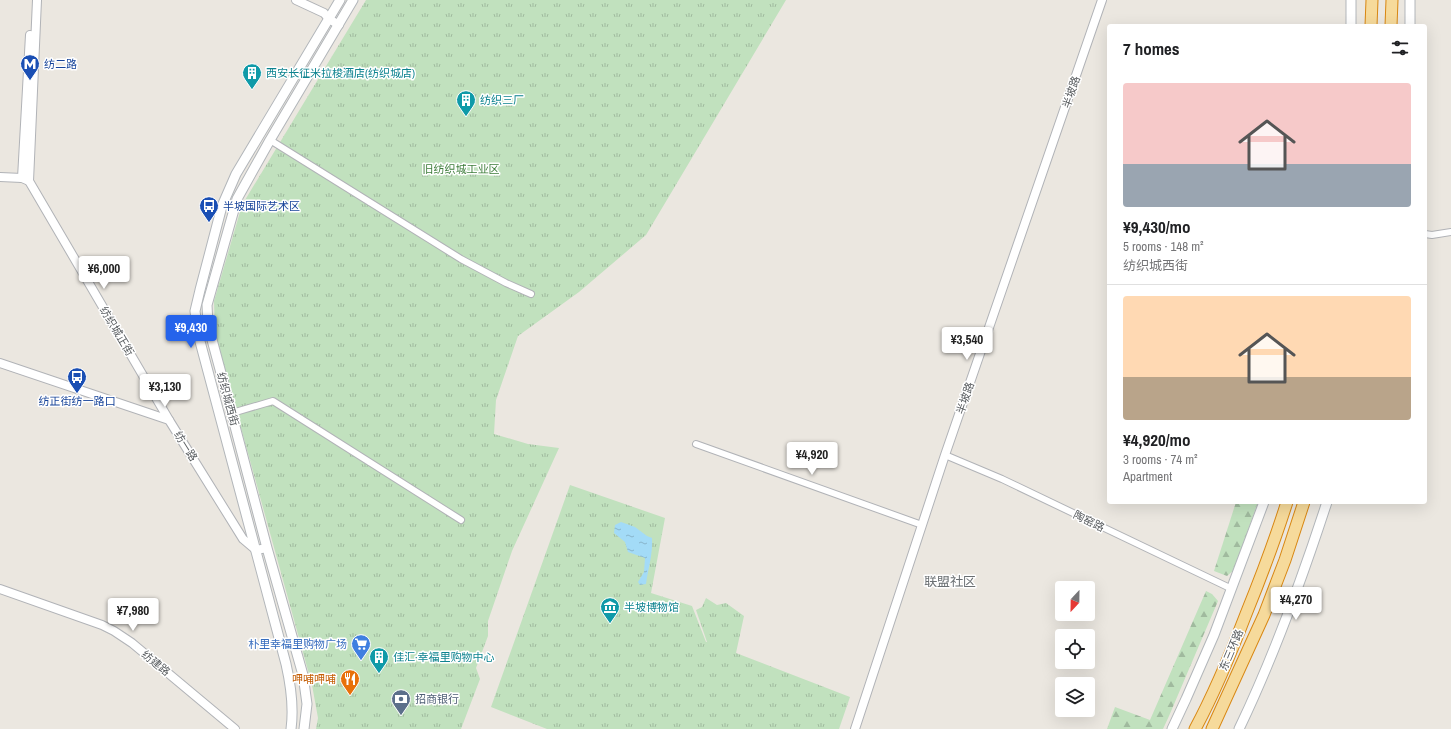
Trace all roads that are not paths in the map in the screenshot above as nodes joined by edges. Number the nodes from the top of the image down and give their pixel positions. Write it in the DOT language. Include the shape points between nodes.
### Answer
graph roads {
  1 [pos="32,0"];
  2 [pos="37,0"];
  3 [pos="296,0"];
  4 [pos="340,0"];
  5 [pos="353,0"];
  6 [pos="1102,0"];
  7 [pos="1351,0"];
  8 [pos="1410,0"];
  9 [pos="1393,1"];
  10 [pos="1371,2"];
  11 [pos="329,19"];
  12 [pos="1351,24"];
  13 [pos="1371,24"];
  14 [pos="1391,24"];
  15 [pos="1410,24"];
  16 [pos="339,25"];
  17 [pos="270,140"];
  18 [pos="0,177"];
  19 [pos="26,179"];
  20 [pos="1451,232"];
  21 [pos="1427,234"];
  22 [pos="531,294"];
  23 [pos="0,363"];
  24 [pos="232,412"];
  25 [pos="169,420"];
  26 [pos="696,444"];
  27 [pos="945,455"];
  28 [pos="1263,504"];
  29 [pos="1286,504"];
  30 [pos="1303,504"];
  31 [pos="1326,504"];
  32 [pos="461,520"];
  33 [pos="922,525"];
  34 [pos="267,548"];
  35 [pos="256,550"];
  36 [pos="0,589"];
  37 [pos="1232,589"];
  38 [pos="1264,615"];
  39 [pos="1203,715"];
  40 [pos="235,729"];
  41 [pos="291,729"];
  42 [pos="304,729"];
  43 [pos="855,729"];
  44 [pos="1172,729"];
  45 [pos="1191,729"];
  46 [pos="1195,729"];
  47 [pos="1212,729"];
  48 [pos="1220,729"];
  49 [pos="1239,729"];
  1 -- 19 [label="street"];
  2 -- 19 [label="street"];
  3 -- 11 [label="street" via="324,13"];
  4 -- 11 [label="main road, 纺织城西街"];
  5 -- 16 [label="main road, 纺织城西街"];
  6 -- 27 [label="street, 半坡路"];
  7 -- 12 [label="main road"];
  8 -- 15 [label="main road"];
  9 -- 14 [label="highway"];
  10 -- 13 [label="highway"];
  11 -- 16 [label="street"];
  11 -- 35 [label="main road, 纺织城西街" via="228,189 196,304 198,334"];
  16 -- 17 [label="main road, 纺织城西街"];
  17 -- 22 [label="street" via="470,264"];
  17 -- 24 [label="main road, 纺织城西街" via="237,199 207,304 207,321"];
  18 -- 19 [label="street"];
  19 -- 25 [label="street, 纺织城正街"];
  20 -- 21 [label="street"];
  23 -- 25 [label="street, 纺一路"];
  24 -- 32 [label="street" via="273,401"];
  24 -- 34 [label="main road, 纺织城西街"];
  25 -- 35 [label="street, 纺一路" via="243,539"];
  26 -- 33 [label="street"];
  27 -- 33 [label="street, 半坡路"];
  27 -- 37 [label="street, 陶窑路" via="1002,479"];
  28 -- 37 [label="main road"];
  29 -- 39 [label="highway, 东三环路" via="1265,568"];
  30 -- 38 [label="highway, 东三环路"];
  31 -- 49 [label="main road" via="1302,578"];
  33 -- 43 [label="street, 半坡路"];
  34 -- 35 [label="street"];
  34 -- 42 [label="main road, 纺织城西街" via="303,675 307,704"];
  35 -- 41 [label="main road, 纺织城西街" via="290,682 293,712"];
  36 -- 40 [label="street, 纺建路" via="114,631 132,643"];
  37 -- 44 [label="main road"];
  38 -- 47 [label="highway, 东三环路"];
  38 -- 48 [label="highway" via="1257,646"];
  39 -- 45 [label="highway"];
  39 -- 46 [label="highway, 东三环路"];
}
